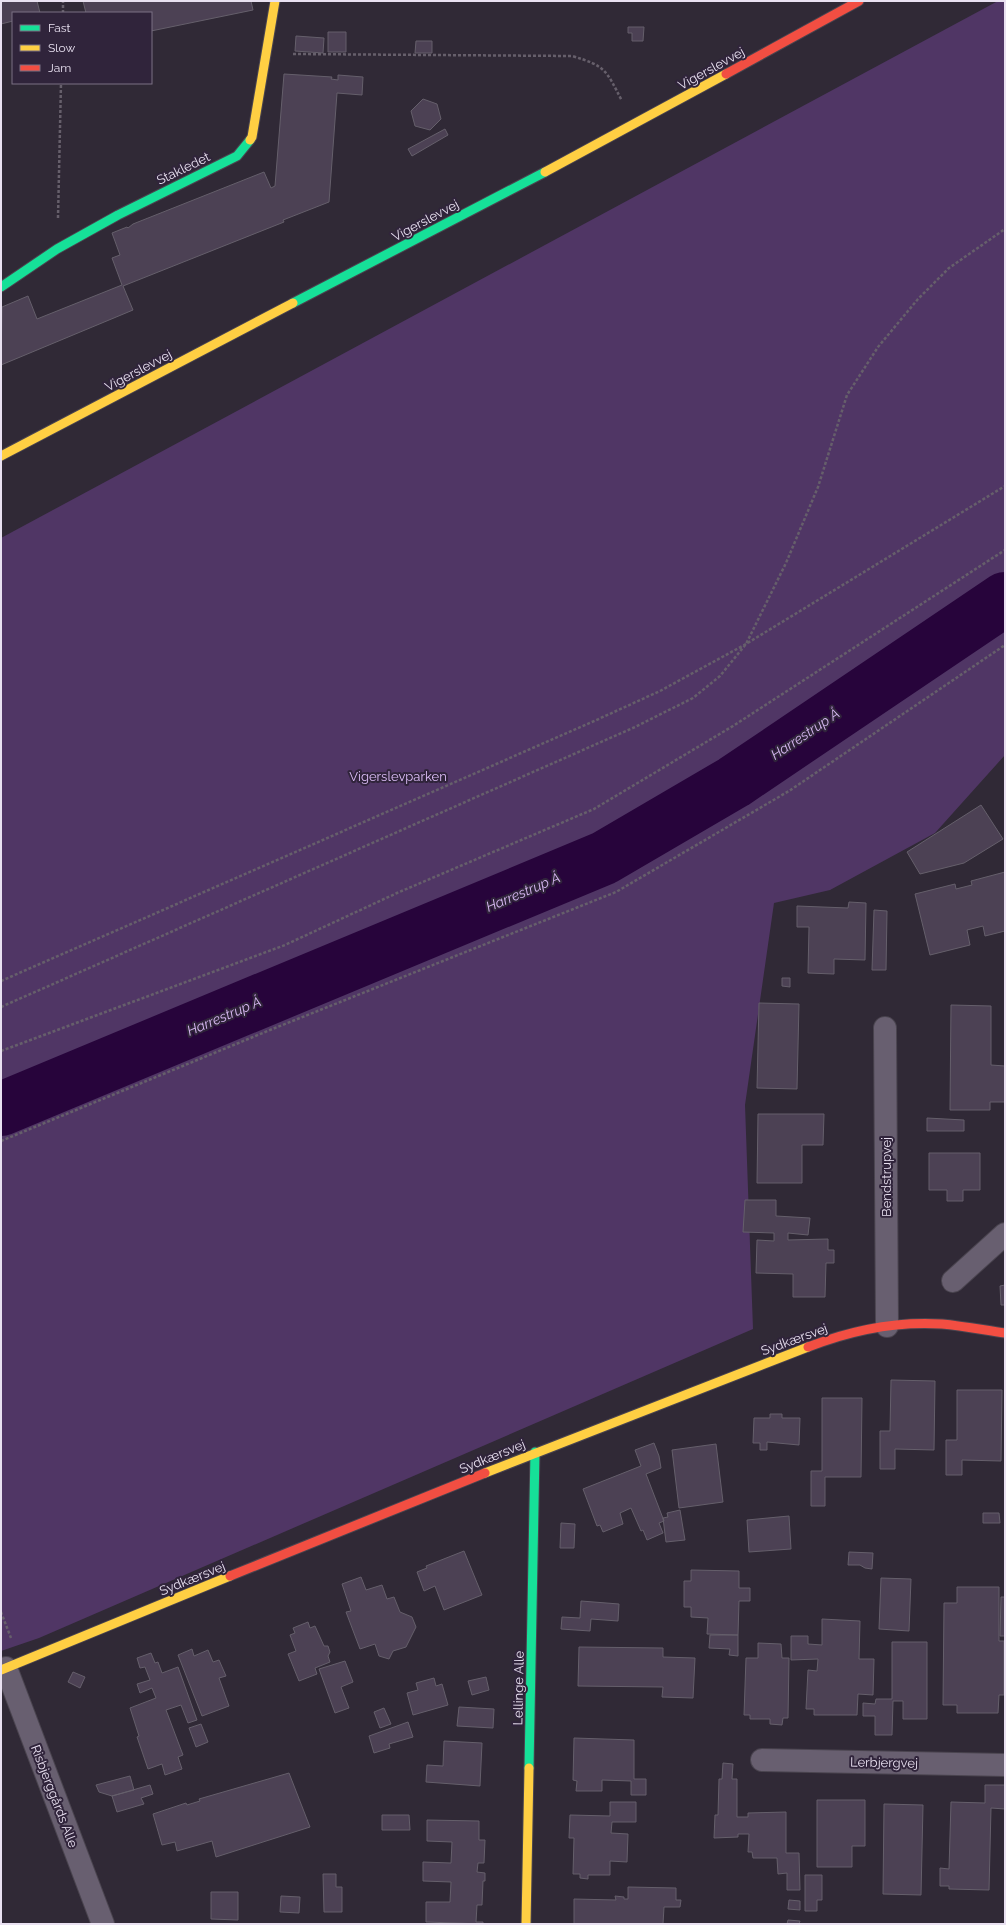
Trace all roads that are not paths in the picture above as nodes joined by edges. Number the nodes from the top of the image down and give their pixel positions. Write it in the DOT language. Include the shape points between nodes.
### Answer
graph roads {
  1 [pos="274,1"];
  2 [pos="859,1"];
  3 [pos="1,287"];
  4 [pos="1,456"];
  5 [pos="885,1028"];
  6 [pos="1005,1234"];
  7 [pos="953,1280"];
  8 [pos="887,1326"];
  9 [pos="1005,1333"];
  10 [pos="535,1452"];
  11 [pos="3,1669"];
  12 [pos="762,1760"];
  13 [pos="1005,1765"];
  14 [pos="103,1924"];
  15 [pos="526,1924"];
  1 -- 3 [label="street, Stakledet" via="252,137 237,156 118,215 57,249"];
  2 -- 4 [label="street, Vigerslevvej" via="634,125"];
  5 -- 8 [label="street, Bendstrupvej"];
  6 -- 7 [label="street"];
  8 -- 9 [label="street, Sydkærsvej" via="941,1324"];
  8 -- 10 [label="street, Sydkærsvej" via="829,1339"];
  10 -- 11 [label="street, Sydkærsvej"];
  10 -- 15 [label="street, Lellinge Alle"];
  11 -- 14 [label="street, Risbjerggårds Alle"];
  12 -- 13 [label="street, Lerbjergvej"];
}
